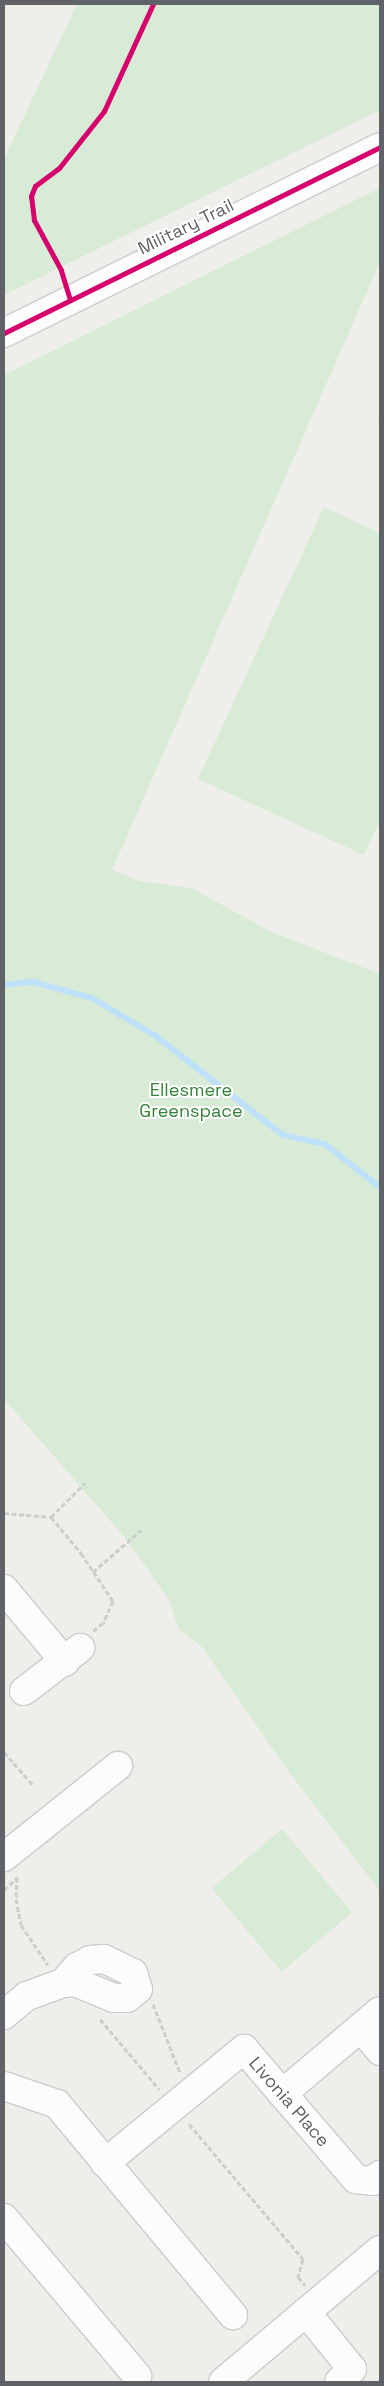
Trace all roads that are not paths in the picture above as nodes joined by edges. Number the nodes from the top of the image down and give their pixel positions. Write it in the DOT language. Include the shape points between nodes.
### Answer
graph roads {
  1 [pos="380,147"];
  2 [pos="4,333"];
  3 [pos="4,1589"];
  4 [pos="24,1691"];
  5 [pos="118,1766"];
  6 [pos="10,1867"];
  7 [pos="56,1974"];
  8 [pos="5,2009"];
  9 [pos="370,2019"];
  10 [pos="380,2051"];
  11 [pos="4,2086"];
  12 [pos="282,2094"];
  13 [pos="105,2163"];
  14 [pos="380,2175"];
  15 [pos="4,2218"];
  16 [pos="380,2250"];
  17 [pos="313,2307"];
  18 [pos="233,2315"];
  19 [pos="137,2376"];
  20 [pos="223,2382"];
  21 [pos="339,2382"];
  1 -- 2 [label="street, Military Trail"];
  3 -- 4 [label="street" via="72,1655"];
  5 -- 6 [label="street"];
  7 -- 8 [label="street"];
  9 -- 10 [label="street"];
  9 -- 12 [label="street"];
  11 -- 13 [label="street" via="58,2104"];
  12 -- 13 [label="street, Livonia Place" via="244,2049"];
  12 -- 14 [label="street, Livonia Place" via="356,2179 373,2181"];
  13 -- 18 [label="street"];
  15 -- 19 [label="street"];
  16 -- 17 [label="street"];
  17 -- 20 [label="street"];
  17 -- 21 [label="street" via="352,2369"];
}
